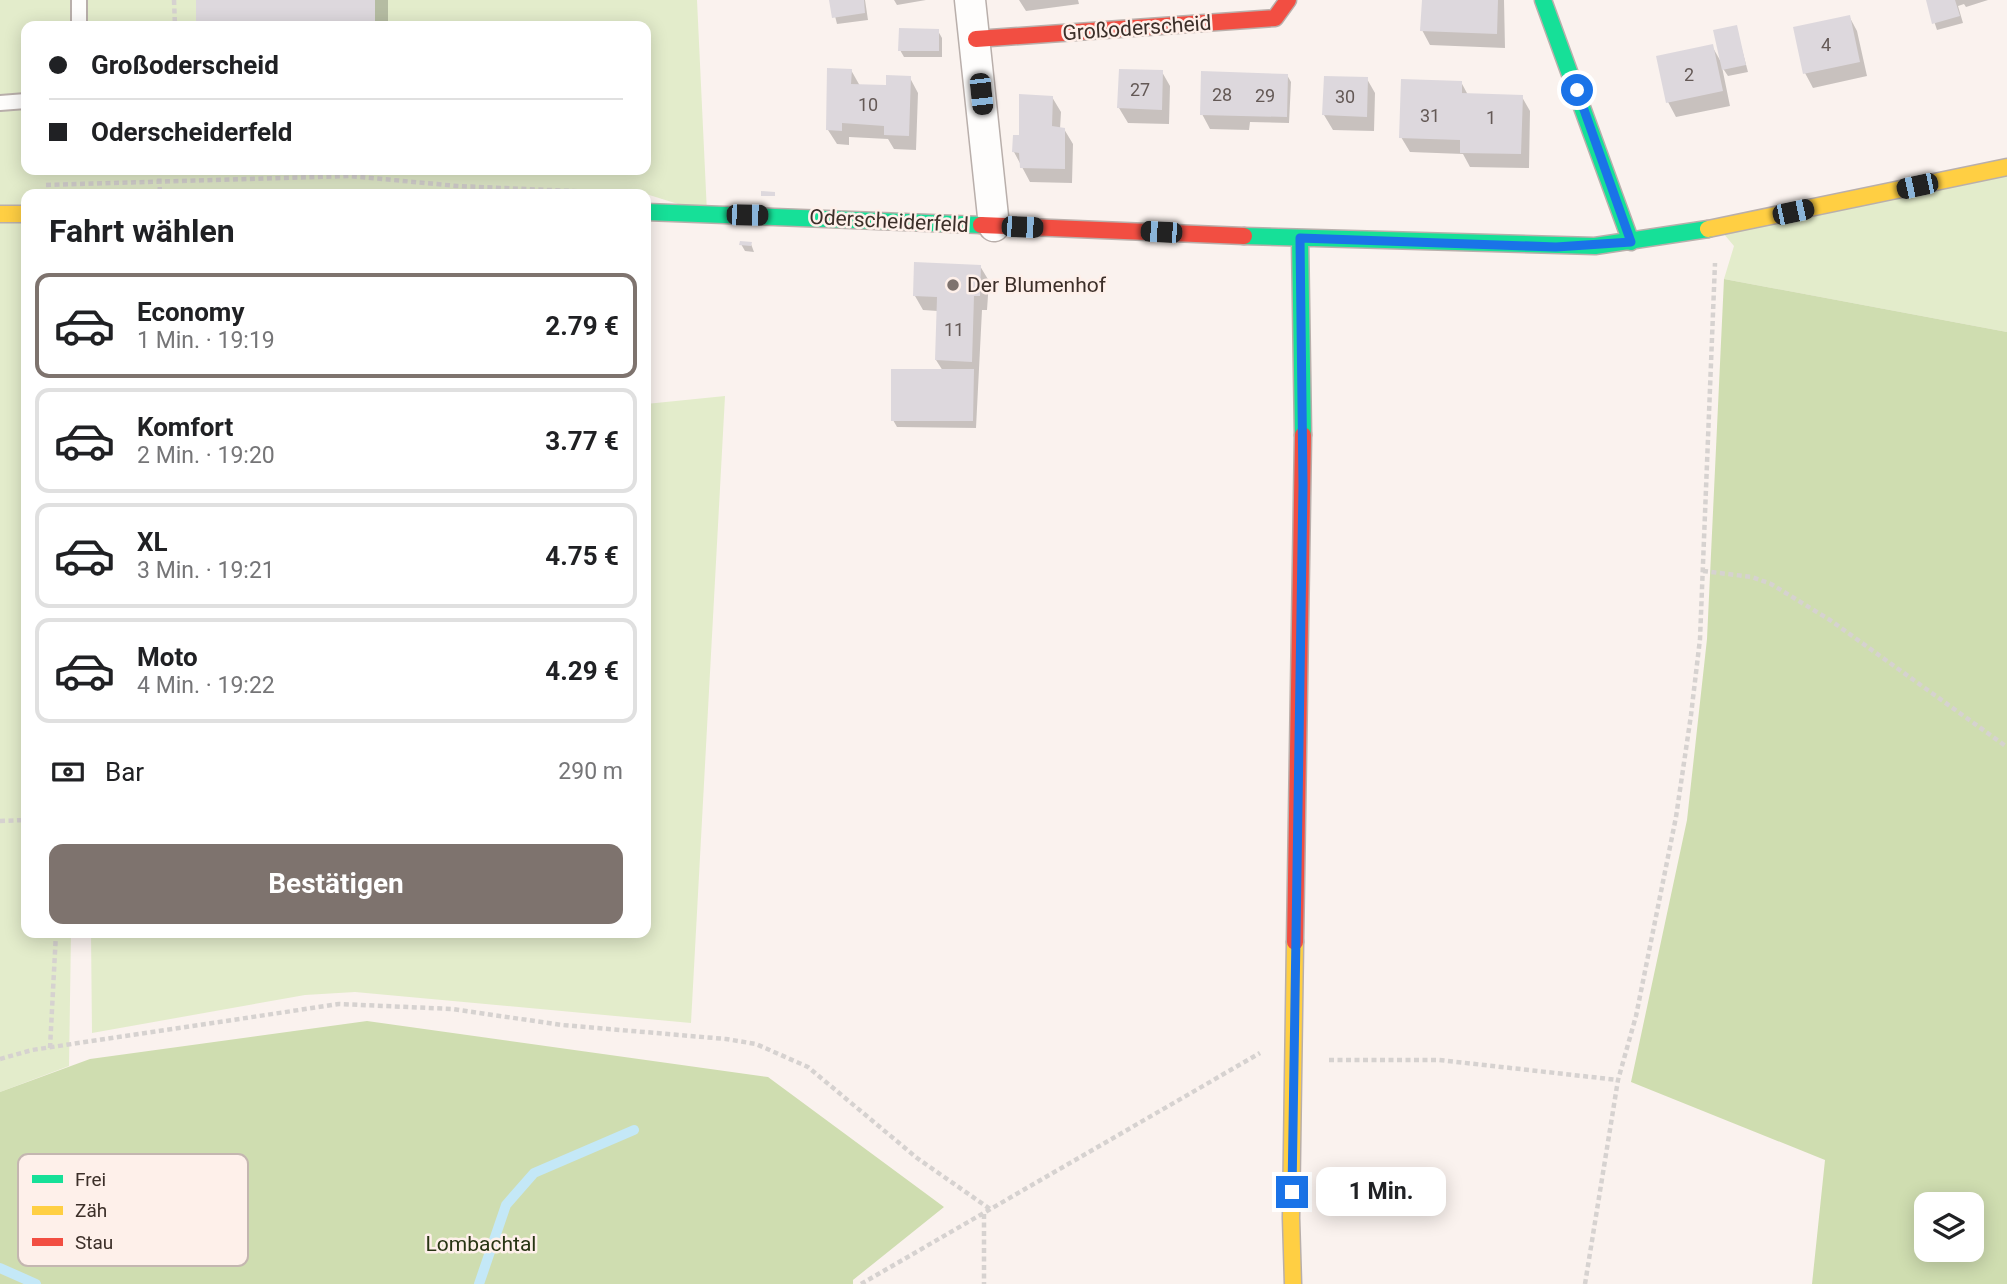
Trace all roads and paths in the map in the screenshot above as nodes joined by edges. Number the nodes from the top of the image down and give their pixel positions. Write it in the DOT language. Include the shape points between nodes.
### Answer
graph roads {
  1 [pos="79,0"];
  2 [pos="174,0"];
  3 [pos="970,0"];
  4 [pos="1288,0"];
  5 [pos="1543,0"];
  6 [pos="79,21"];
  7 [pos="175,21"];
  8 [pos="976,39"];
  9 [pos="21,102"];
  10 [pos="0,103"];
  11 [pos="2007,167"];
  12 [pos="159,175"];
  13 [pos="159,182"];
  14 [pos="40,185"];
  15 [pos="457,186"];
  16 [pos="160,189"];
  17 [pos="522,189"];
  18 [pos="651,212"];
  19 [pos="0,214"];
  20 [pos="21,214"];
  21 [pos="994,226"];
  22 [pos="1718,227"];
  23 [pos="1300,238"];
  24 [pos="1631,242"];
  25 [pos="1703,571"];
  26 [pos="2007,747"];
  27 [pos="21,820"];
  28 [pos="0,821"];
  29 [pos="56,938"];
  30 [pos="1295,1036"];
  31 [pos="51,1048"];
  32 [pos="0,1059"];
  33 [pos="1294,1062"];
  34 [pos="1618,1080"];
  35 [pos="990,1209"];
  36 [pos="984,1213"];
  37 [pos="861,1284"];
  38 [pos="984,1284"];
  39 [pos="1293,1284"];
  40 [pos="1585,1284"];
  1 -- 6 [label="lane"];
  2 -- 7 [label="path"];
  3 -- 8 [label="street"];
  4 -- 8 [label="street, Großoderscheid" via="1275,18"];
  5 -- 24 [label="street"];
  8 -- 21 [label="street"];
  9 -- 10 [label="lane"];
  11 -- 22 [label="street, Oderscheiderfeld"];
  12 -- 13 [label="path"];
  13 -- 14 [label="path"];
  13 -- 15 [label="path" via="350,176"];
  13 -- 16 [label="path"];
  15 -- 17 [label="path"];
  18 -- 21 [label="street, Oderscheiderfeld"];
  19 -- 20 [label="street"];
  21 -- 23 [label="street, Oderscheiderfeld"];
  22 -- 24 [label="street, Oderscheiderfeld"];
  22 -- 25 [label="path"];
  23 -- 24 [label="street, Oderscheiderfeld" via="1556,247"];
  23 -- 30 [label="street" via="1303,485"];
  25 -- 26 [label="path" via="1770,584 1830,620"];
  25 -- 34 [label="path" via="1700,639 1676,817 1636,1016"];
  27 -- 28 [label="path"];
  29 -- 31 [label="path"];
  30 -- 33 [label="street"];
  30 -- 35 [label="path"];
  31 -- 32 [label="path"];
  31 -- 35 [label="path" via="340,1004 452,1009 756,1044 808,1067 917,1158"];
  33 -- 34 [label="path" via="1439,1060"];
  33 -- 39 [label="street"];
  34 -- 40 [label="path"];
  35 -- 36 [label="path"];
  36 -- 37 [label="path"];
  36 -- 38 [label="path"];
}
